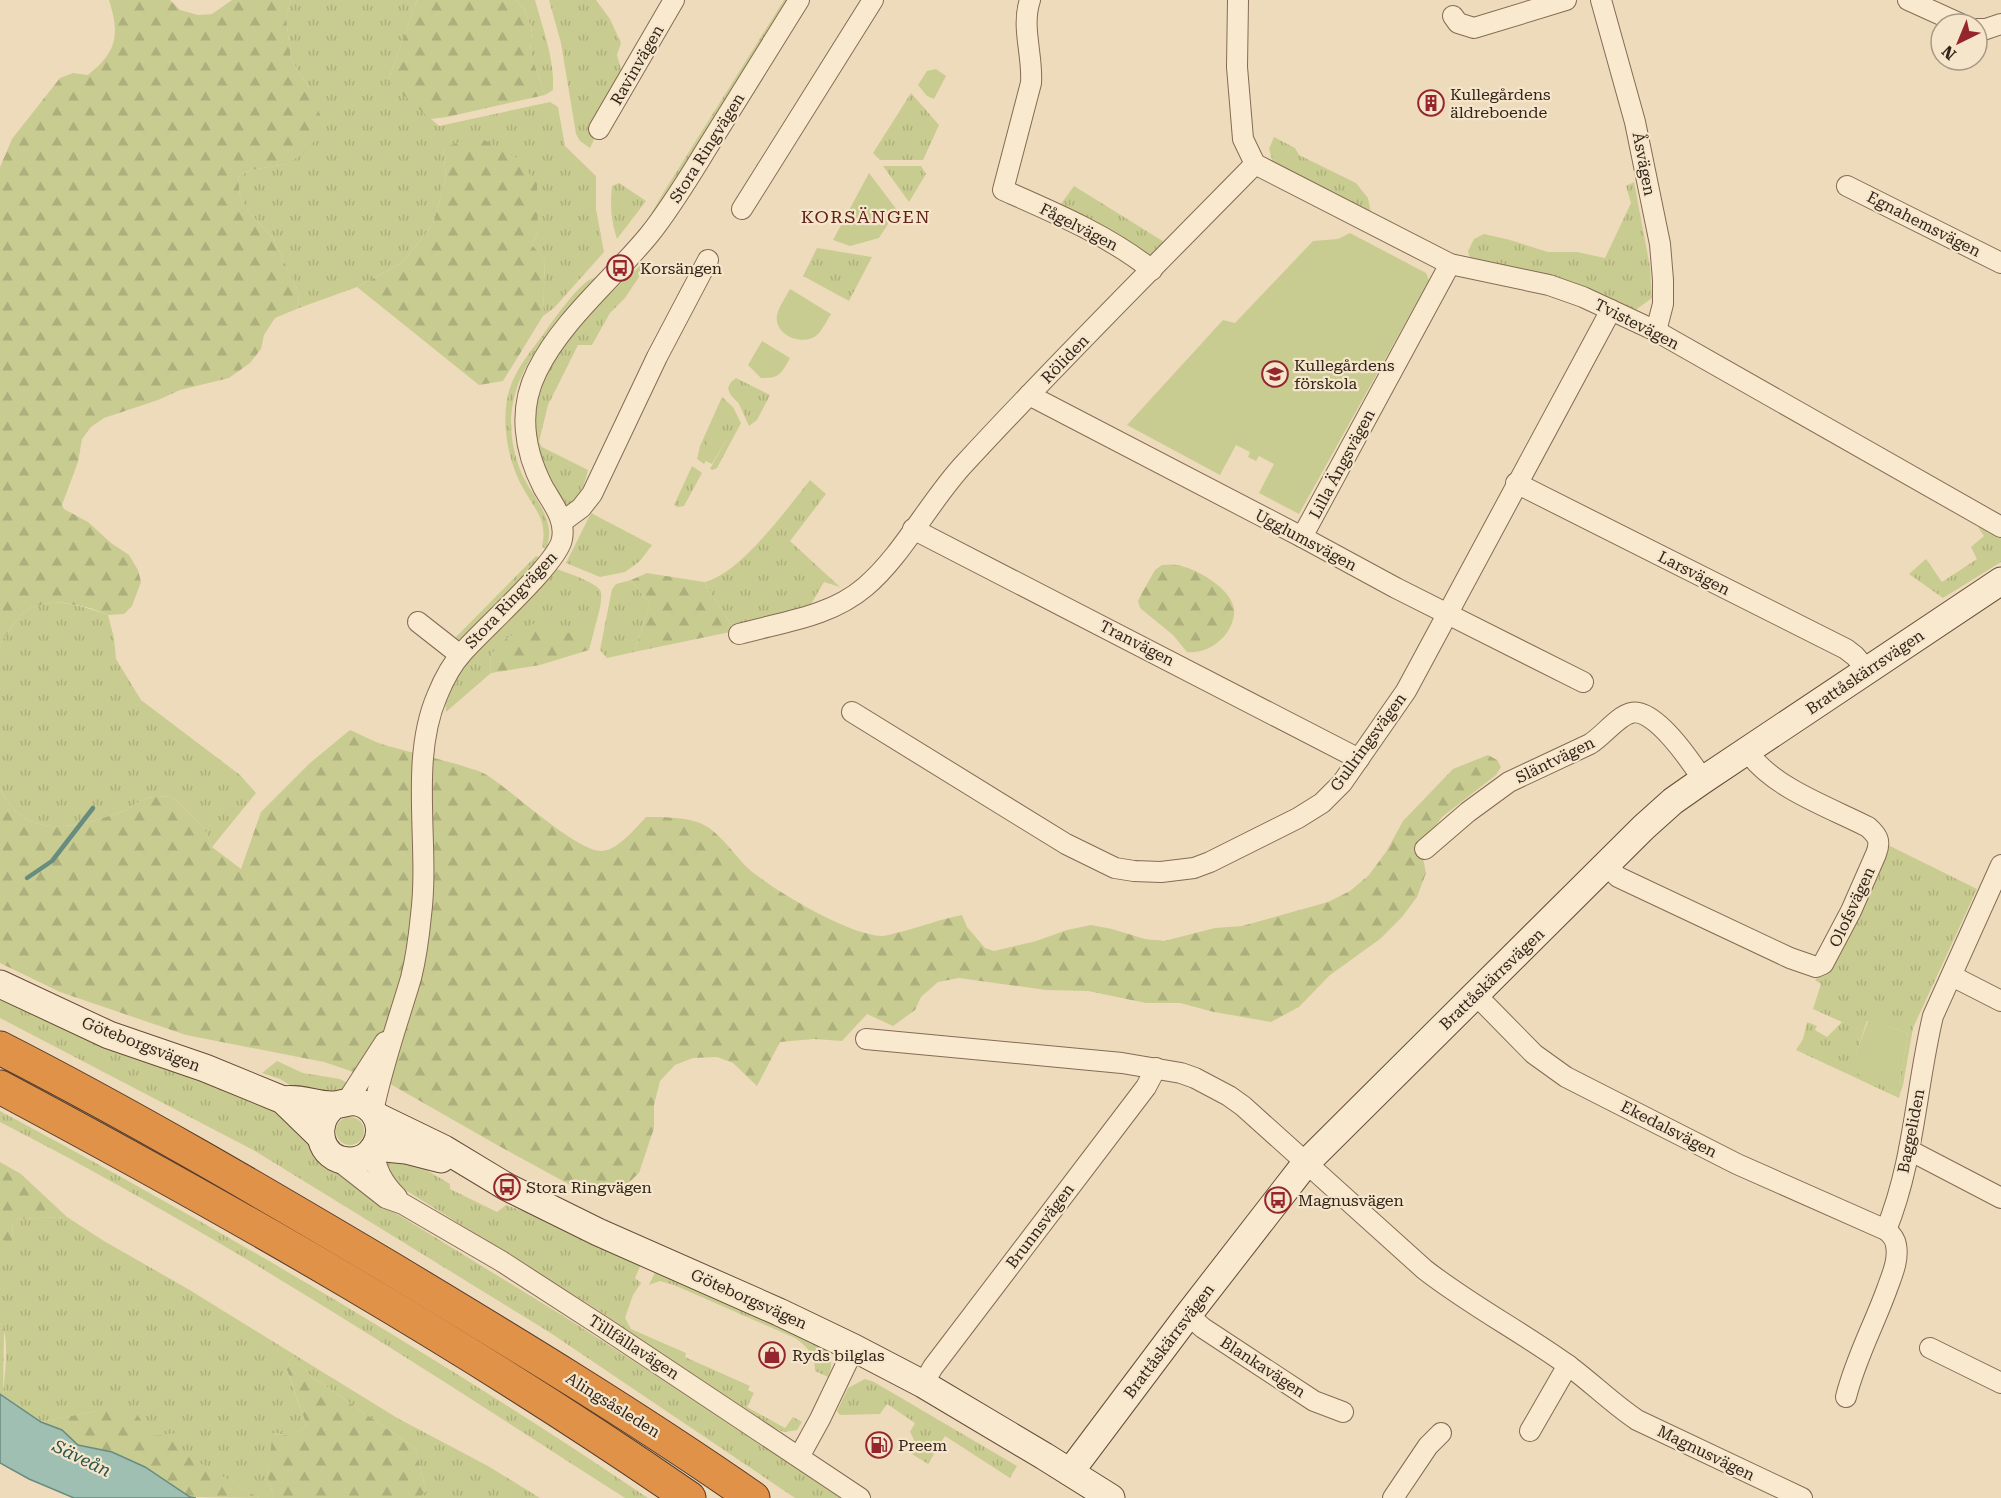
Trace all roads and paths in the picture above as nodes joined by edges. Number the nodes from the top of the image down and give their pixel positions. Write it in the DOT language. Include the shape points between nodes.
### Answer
graph roads {
  1 [pos="674,0"];
  2 [pos="799,0"];
  3 [pos="873,0"];
  4 [pos="1030,0"];
  5 [pos="1238,0"];
  6 [pos="1566,0"];
  7 [pos="1601,0"];
  8 [pos="1908,0"];
  9 [pos="1935,12"];
  10 [pos="1453,16"];
  11 [pos="599,129"];
  12 [pos="1255,164"];
  13 [pos="1846,186"];
  14 [pos="742,209"];
  15 [pos="708,260"];
  16 [pos="2001,263"];
  17 [pos="1450,264"];
  18 [pos="1152,270"];
  19 [pos="1611,310"];
  20 [pos="1656,331"];
  21 [pos="1029,395"];
  22 [pos="1516,483"];
  23 [pos="562,522"];
  24 [pos="2001,527"];
  25 [pos="913,529"];
  26 [pos="1302,537"];
  27 [pos="2001,581"];
  28 [pos="1447,614"];
  29 [pos="418,622"];
  30 [pos="739,634"];
  31 [pos="460,655"];
  32 [pos="1867,670"];
  33 [pos="1583,682"];
  34 [pos="852,711"];
  35 [pos="1748,752"];
  36 [pos="1359,759"];
  37 [pos="1703,780"];
  38 [pos="1425,849"];
  39 [pos="2001,865"];
  40 [pos="1606,866"];
  41 [pos="1952,976"];
  42 [pos="0,984"];
  43 [pos="1475,994"];
  44 [pos="2001,1001"];
  45 [pos="394,1030"];
  46 [pos="866,1039"];
  47 [pos="0,1048"];
  48 [pos="1156,1068"];
  49 [pos="0,1087"];
  50 [pos="283,1100"];
  51 [pos="341,1103"];
  52 [pos="374,1114"];
  53 [pos="327,1146"];
  54 [pos="374,1149"];
  55 [pos="1909,1150"];
  56 [pos="1306,1163"];
  57 [pos="474,1169"];
  58 [pos="2001,1198"];
  59 [pos="403,1204"];
  60 [pos="1886,1230"];
  61 [pos="1188,1315"];
  62 [pos="854,1348"];
  63 [pos="1930,1348"];
  64 [pos="1568,1365"];
  65 [pos="2001,1383"];
  66 [pos="923,1384"];
  67 [pos="1846,1397"];
  68 [pos="1343,1412"];
  69 [pos="1530,1431"];
  70 [pos="1441,1433"];
  71 [pos="799,1456"];
  72 [pos="1070,1472"];
  73 [pos="689,1498"];
  74 [pos="753,1498"];
  75 [pos="860,1498"];
  76 [pos="1111,1498"];
  77 [pos="1393,1498"];
  78 [pos="1802,1498"];
  1 -- 11 [label="street, Ravinvägen"];
  2 -- 23 [label="street, Stora Ringvägen" via="674,200 649,235 576,317 536,374 525,410 526,440 531,459"];
  3 -- 14 [label="street"];
  4 -- 18 [label="street, Fågelvägen" via="1026,21 1031,83 1003,190 1133,255"];
  5 -- 12 [label="street" via="1237,67 1243,140"];
  6 -- 10 [label="street" via="1474,28 1458,24"];
  7 -- 20 [label="street, Åsvägen" via="1635,122 1660,244 1663,304"];
  8 -- 9 [label="street"];
  12 -- 17 [label="street, Tvistevägen"];
  12 -- 18 [label="street, Röliden"];
  13 -- 16 [label="street, Egnahemsvägen"];
  15 -- 23 [label="street" via="592,494"];
  17 -- 19 [label="street, Tvistevägen" via="1549,285"];
  17 -- 26 [label="street, Lilla Ängsvägen"];
  18 -- 21 [label="street, Röliden"];
  19 -- 20 [label="street, Tvistevägen"];
  19 -- 22 [label="street, Gullringsvägen"];
  20 -- 24 [label="street, Tvistevägen"];
  21 -- 25 [label="street, Röliden" via="962,466"];
  21 -- 26 [label="street, Ugglumsvägen"];
  22 -- 28 [label="street, Gullringsvägen"];
  22 -- 32 [label="street, Larsvägen" via="1846,650"];
  23 -- 31 [label="street, Stora Ringvägen" via="563,538 558,550"];
  25 -- 30 [label="street, Röliden" via="865,586 832,608"];
  25 -- 36 [label="street, Tranvägen"];
  26 -- 28 [label="street, Ugglumsvägen"];
  27 -- 32 [label="street, Brattåskärrsvägen"];
  28 -- 33 [label="street, Ugglumsvägen"];
  28 -- 36 [label="street, Gullringsvägen" via="1406,691"];
  29 -- 31 [label="street"];
  31 -- 45 [label="street, Stora Ringvägen" via="437,696 426,733 422,768 421,915 412,975"];
  32 -- 35 [label="street, Brattåskärrsvägen"];
  34 -- 36 [label="street, Gullringsvägen" via="1074,848 1116,868 1134,871 1194,868 1254,840 1322,803"];
  35 -- 37 [label="street, Brattåskärrsvägen"];
  35 -- 40 [label="street, Olofsvägen" via="1775,780 1868,827 1878,838 1876,854 1823,964 1816,967 1790,958 1618,877"];
  37 -- 38 [label="street, Släntvägen" via="1667,733 1641,712 1633,712 1599,739 1509,783"];
  37 -- 40 [label="street, Brattåskärrsvägen" via="1659,813"];
  39 -- 41 [label="street, Baggeliden"];
  40 -- 43 [label="street, Brattåskärrsvägen"];
  41 -- 44 [label="street"];
  41 -- 55 [label="street, Baggeliden" via="1933,1016"];
  42 -- 50 [label="street, Göteborgsvägen" via="109,1035"];
  43 -- 56 [label="street, Brattåskärrsvägen"];
  43 -- 60 [label="street, Ekedalsvägen" via="1534,1054 1566,1077 1737,1164"];
  45 -- 51 [label="street, Stora Ringvägen"];
  45 -- 52 [label="street, Stora Ringvägen"];
  46 -- 48 [label="street, Magnusvägen"];
  47 -- 74 [label="highway, Alingsåsleden" via="290,1208 471,1316 676,1444"];
  48 -- 56 [label="street, Magnusvägen" via="1188,1075 1229,1096"];
  48 -- 66 [label="street, Brunnsvägen" via="1146,1087"];
  49 -- 73 [label="highway" via="175,1180 370,1295 488,1366"];
  50 -- 51 [label="street, Göteborgsvägen"];
  50 -- 53 [label="street, Göteborgsvägen"];
  51 -- 52 [label="street, Göteborgsvägen" via="361,1103"];
  51 -- 53 [label="street" via="323,1117 320,1128"];
  52 -- 54 [label="street" via="380,1131"];
  52 -- 57 [label="street, Göteborgsvägen" via="444,1149"];
  53 -- 54 [label="street" via="343,1161 354,1161"];
  53 -- 59 [label="street, Tillfällavägen" via="386,1198"];
  54 -- 57 [label="street, Göteborgsvägen" via="405,1150"];
  54 -- 59 [label="street, Tillfällavägen" via="382,1179"];
  55 -- 58 [label="street"];
  55 -- 60 [label="street, Baggeliden"];
  56 -- 61 [label="street, Brattåskärrsvägen"];
  56 -- 64 [label="street, Magnusvägen" via="1424,1269"];
  57 -- 62 [label="street, Göteborgsvägen" via="598,1232"];
  59 -- 71 [label="street, Tillfällavägen" via="511,1267"];
  60 -- 67 [label="street" via="1896,1242 1893,1271"];
  61 -- 68 [label="street, Blankavägen" via="1314,1401"];
  61 -- 72 [label="street, Brattåskärrsvägen"];
  62 -- 66 [label="street, Göteborgsvägen"];
  62 -- 71 [label="street"];
  63 -- 65 [label="street"];
  64 -- 69 [label="street"];
  64 -- 78 [label="street, Magnusvägen" via="1637,1420"];
  66 -- 72 [label="street, Göteborgsvägen"];
  70 -- 77 [label="street"];
  71 -- 75 [label="street, Tillfällavägen"];
  72 -- 76 [label="street, Göteborgsvägen"];
}
